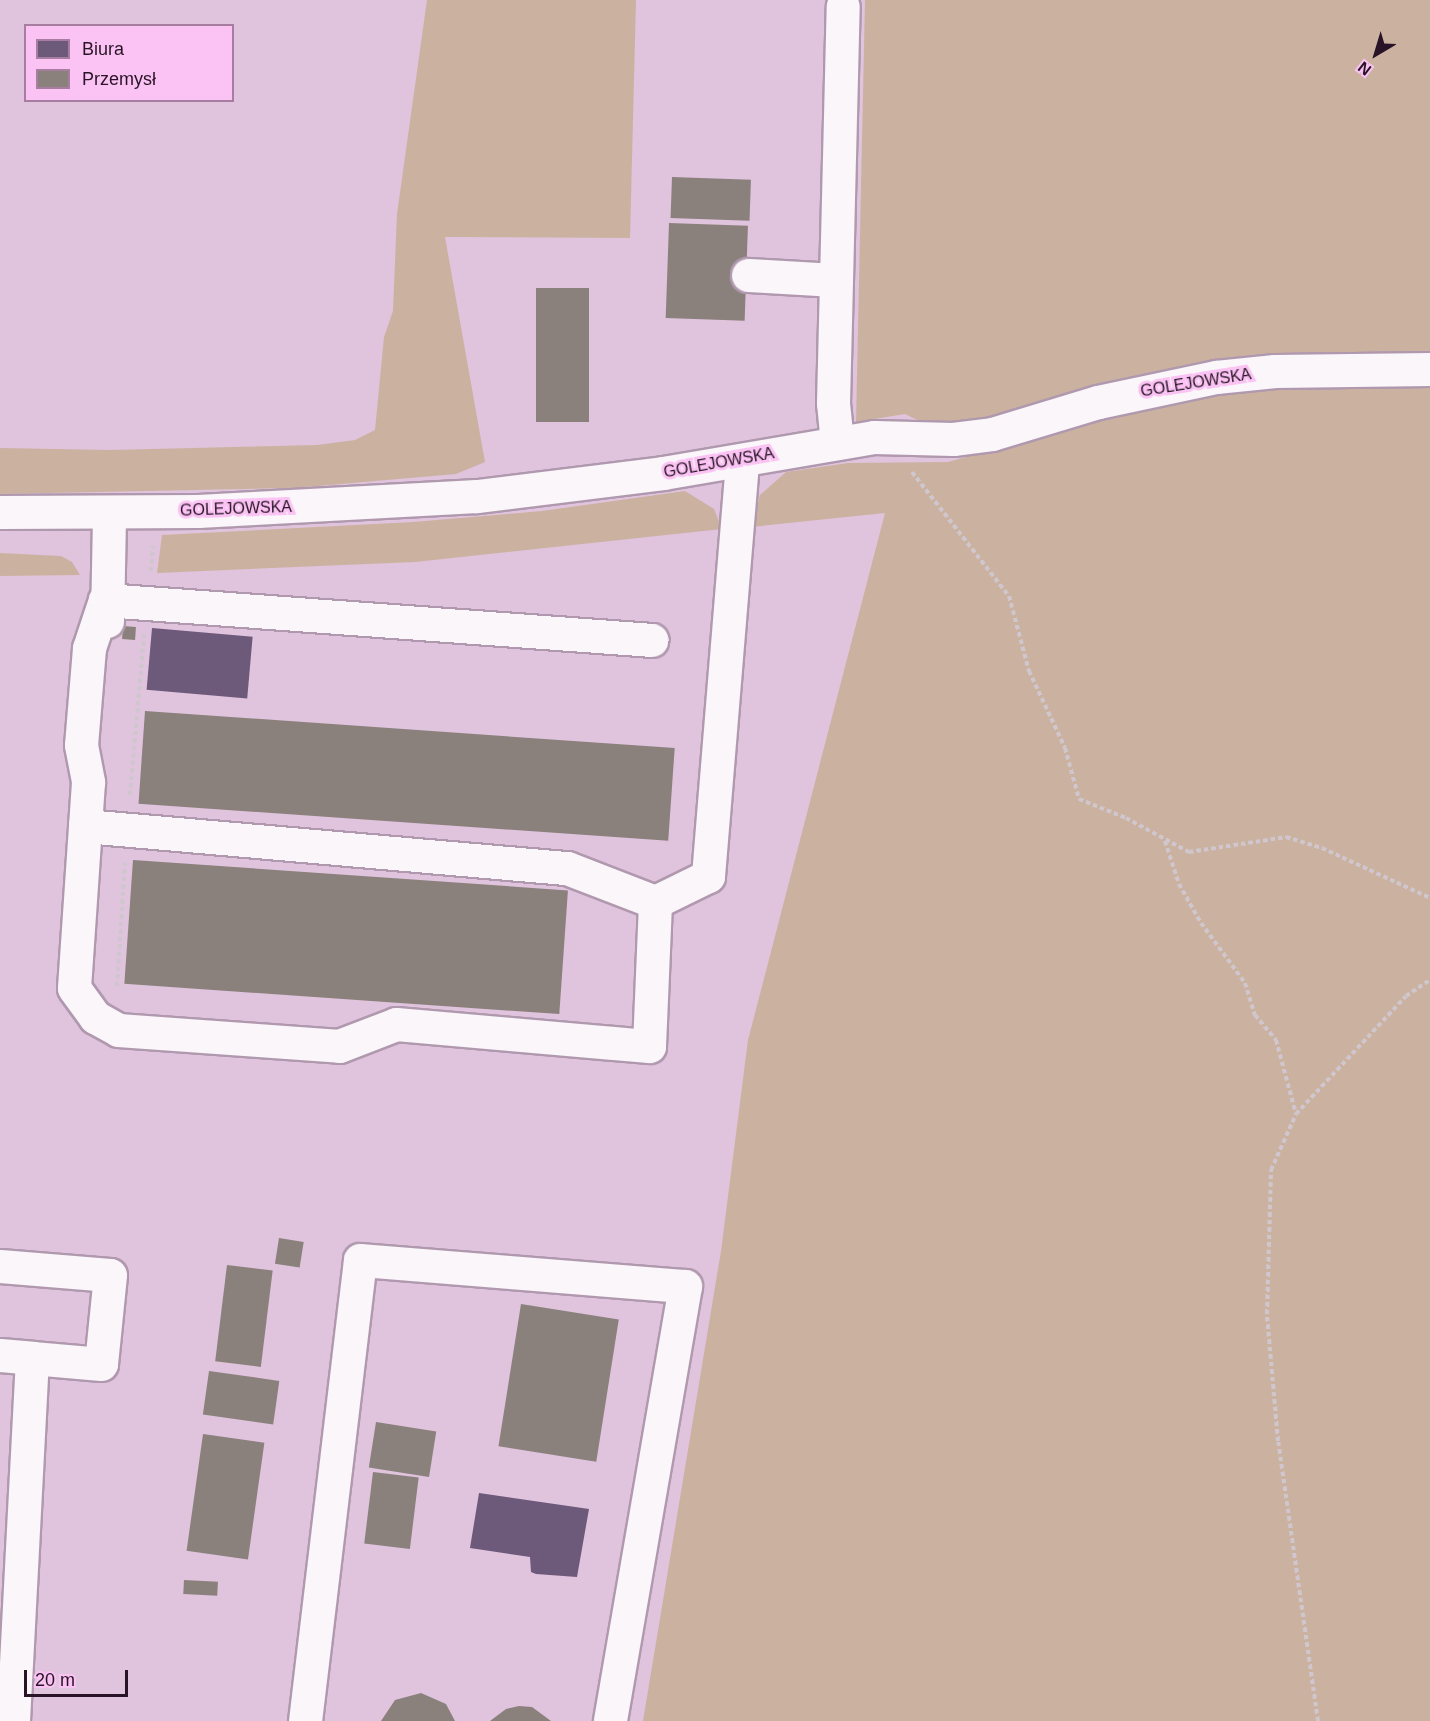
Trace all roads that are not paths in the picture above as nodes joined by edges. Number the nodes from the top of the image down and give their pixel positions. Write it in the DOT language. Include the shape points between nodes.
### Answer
graph roads {
  1 [pos="843,6"];
  2 [pos="748,275"];
  3 [pos="836,280"];
  4 [pos="1430,369"];
  5 [pos="837,443"];
  6 [pos="742,460"];
  7 [pos="0,512"];
  8 [pos="109,513"];
  9 [pos="105,600"];
  10 [pos="652,640"];
  11 [pos="85,826"];
  12 [pos="655,902"];
  13 [pos="0,1266"];
  14 [pos="0,1355"];
  15 [pos="32,1358"];
  16 [pos="13,1721"];
  17 [pos="305,1721"];
  18 [pos="610,1721"];
  1 -- 3 [label="street"];
  2 -- 3 [label="street"];
  3 -- 5 [label="street" via="833,403"];
  4 -- 5 [label="street, GOLEJOWSKA" via="1310,369 1215,377 1110,399 992,434"];
  5 -- 6 [label="street, GOLEJOWSKA"];
  6 -- 8 [label="street, GOLEJOWSKA" via="606,482 477,496"];
  6 -- 12 [label="street" via="708,876"];
  7 -- 8 [label="street, GOLEJOWSKA"];
  8 -- 9 [label="street"];
  9 -- 10 [label="street"];
  9 -- 11 [label="street" via="110,649 103,748 88,782"];
  11 -- 12 [label="street" via="567,868"];
  11 -- 12 [label="street" via="74,988 96,1017 118,1029 339,1046 396,1024 649,1046"];
  13 -- 15 [label="street" via="111,1275 101,1364"];
  14 -- 15 [label="street"];
  15 -- 16 [label="street"];
  17 -- 18 [label="street" via="360,1260 685,1287"];
}
